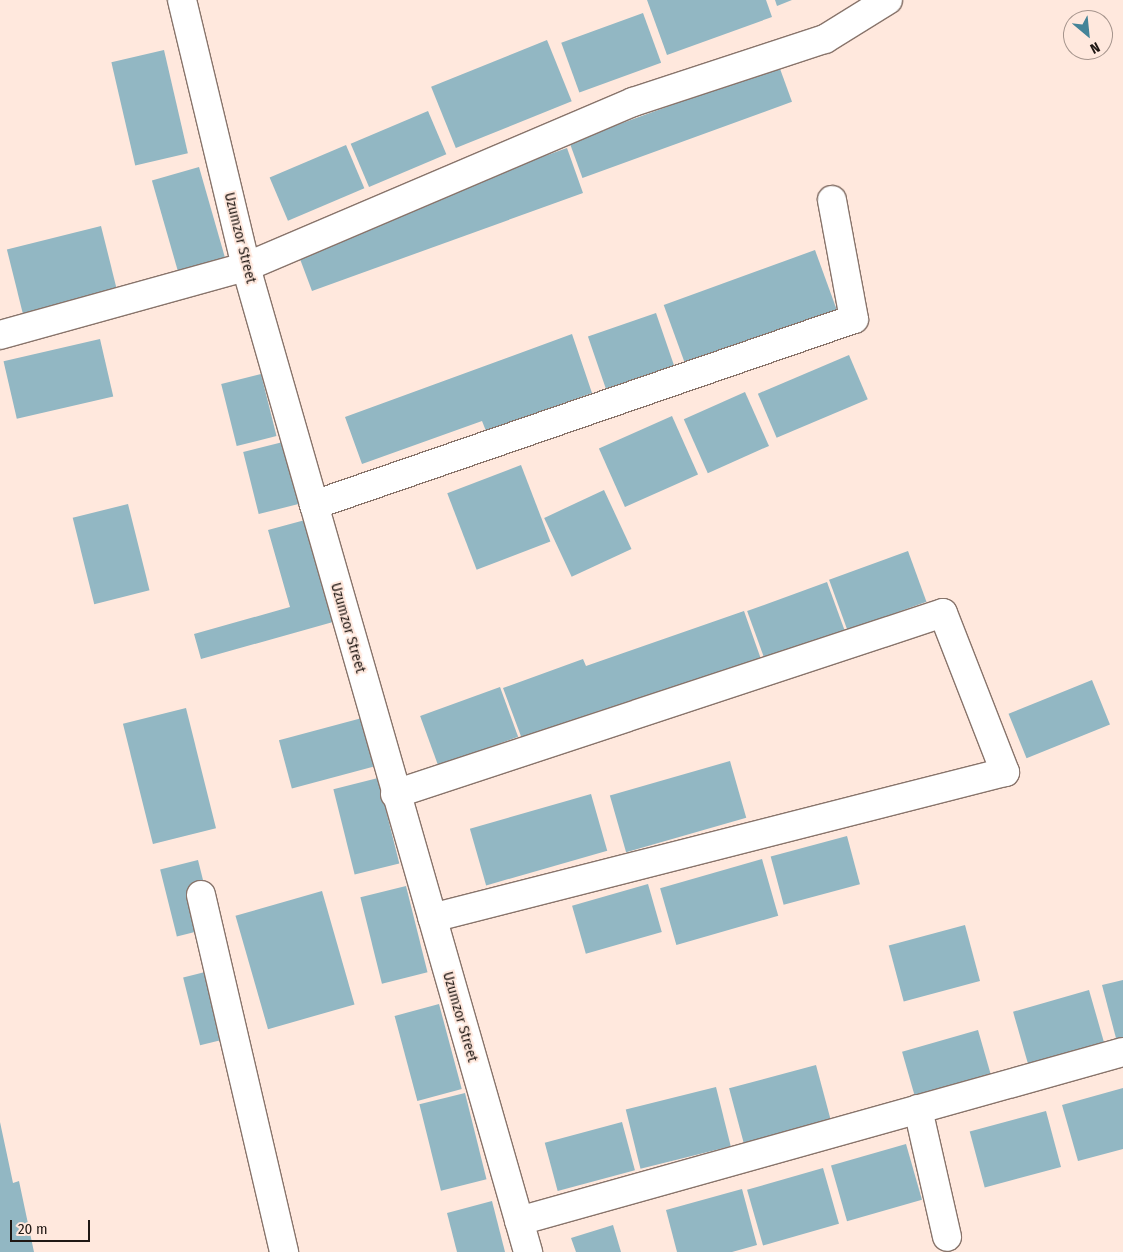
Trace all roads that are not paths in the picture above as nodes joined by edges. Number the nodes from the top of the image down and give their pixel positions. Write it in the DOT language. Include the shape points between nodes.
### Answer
graph roads {
  1 [pos="182,0"];
  2 [pos="888,0"];
  3 [pos="832,200"];
  4 [pos="246,267"];
  5 [pos="0,335"];
  6 [pos="314,505"];
  7 [pos="395,794"];
  8 [pos="201,895"];
  9 [pos="432,918"];
  10 [pos="1123,1052"];
  11 [pos="918,1109"];
  12 [pos="518,1221"];
  13 [pos="947,1237"];
  14 [pos="284,1252"];
  15 [pos="528,1252"];
  1 -- 4 [label="street, Uzumzor Street"];
  2 -- 4 [label="street" via="825,39 633,102"];
  3 -- 6 [label="street" via="854,320"];
  4 -- 5 [label="street"];
  4 -- 6 [label="street, Uzumzor Street"];
  6 -- 7 [label="street, Uzumzor Street"];
  7 -- 9 [label="street, Uzumzor Street"];
  7 -- 9 [label="street" via="943,613 1005,772"];
  8 -- 14 [label="street"];
  9 -- 12 [label="street, Uzumzor Street"];
  10 -- 11 [label="street"];
  11 -- 12 [label="street"];
  11 -- 13 [label="street"];
  12 -- 15 [label="street, Uzumzor Street"];
}
